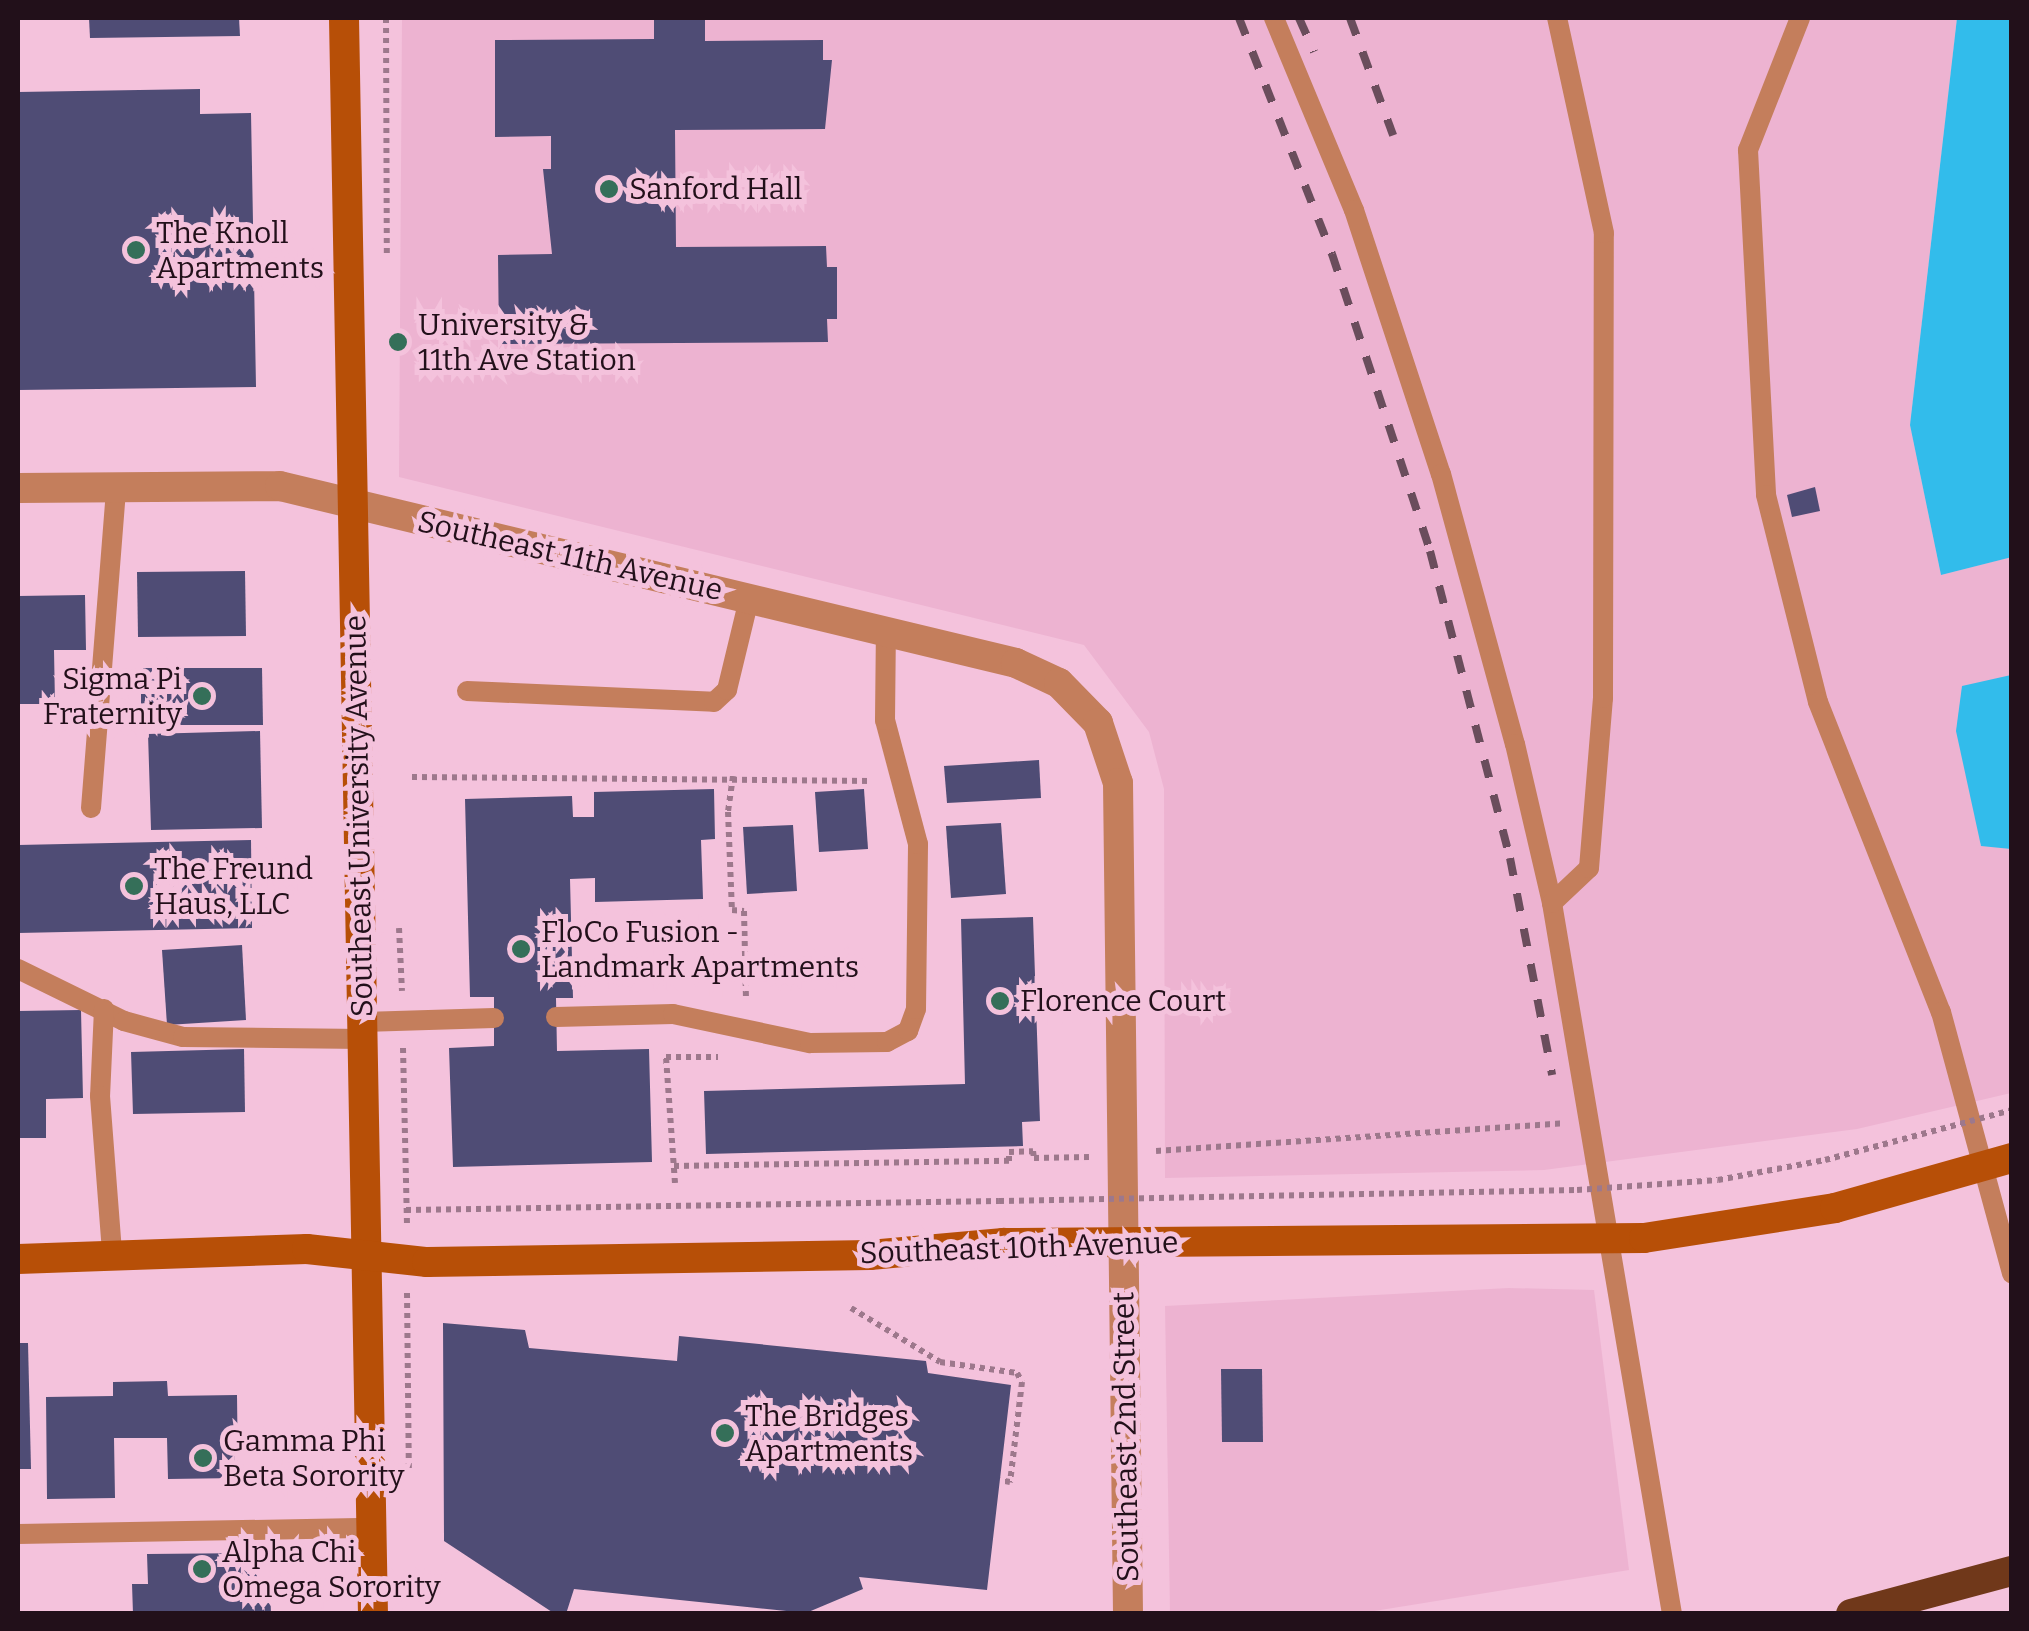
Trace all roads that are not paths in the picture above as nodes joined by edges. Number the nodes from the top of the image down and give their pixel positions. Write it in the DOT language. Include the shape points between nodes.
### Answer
graph roads {
  1 [pos="344,18"];
  2 [pos="1274,18"];
  3 [pos="1557,18"];
  4 [pos="1800,18"];
  5 [pos="116,487"];
  6 [pos="18,488"];
  7 [pos="352,504"];
  8 [pos="750,599"];
  9 [pos="886,631"];
  10 [pos="468,691"];
  11 [pos="1098,723"];
  12 [pos="91,808"];
  13 [pos="1552,903"];
  14 [pos="18,969"];
  15 [pos="104,1009"];
  16 [pos="556,1017"];
  17 [pos="494,1018"];
  18 [pos="363,1030"];
  19 [pos="2012,1158"];
  20 [pos="112,1251"];
  21 [pos="370,1254"];
  22 [pos="18,1260"];
  23 [pos="2012,1274"];
  24 [pos="372,1528"];
  25 [pos="18,1534"];
  26 [pos="2012,1571"];
  27 [pos="373,1614"];
  28 [pos="1128,1614"];
  29 [pos="1672,1614"];
  30 [pos="1851,1614"];
  1 -- 7 [label="street, Southeast University Avenue"];
  2 -- 13 [label="lane" via="1354,210 1440,474"];
  3 -- 13 [label="lane" via="1604,233 1603,744 1589,868"];
  4 -- 23 [label="lane" via="1748,150 1766,495 1818,702 1941,1012"];
  5 -- 6 [label="street, Southeast 11th Avenue"];
  5 -- 7 [label="street, Southeast 11th Avenue" via="280,486"];
  5 -- 12 [label="lane"];
  7 -- 8 [label="street, Southeast 11th Avenue"];
  7 -- 18 [label="street, Southeast University Avenue"];
  8 -- 9 [label="street, Southeast 11th Avenue"];
  8 -- 10 [label="lane" via="727,690 714,702"];
  9 -- 11 [label="street, Southeast 11th Avenue" via="1016,663 1059,683"];
  9 -- 16 [label="lane" via="885,720 918,844 916,1010 908,1030 887,1042 810,1043 673,1014"];
  11 -- 28 [label="street, Southeast 2nd Street" via="1118,782"];
  13 -- 29 [label="lane"];
  14 -- 15 [label="lane"];
  15 -- 18 [label="lane" via="183,1038"];
  15 -- 20 [label="lane" via="100,1096"];
  17 -- 18 [label="lane"];
  18 -- 21 [label="street, Southeast University Avenue"];
  19 -- 21 [label="street, Southeast 10th Avenue, bridge" via="1835,1208 1644,1238 1003,1243 870,1255"];
  20 -- 21 [label="street, Southeast 10th Avenue"];
  20 -- 22 [label="street, Southeast 10th Avenue"];
  21 -- 24 [label="street, Southeast University Avenue"];
  24 -- 25 [label="lane"];
  24 -- 27 [label="street, Southeast University Avenue"];
  26 -- 30 [label="highway"];
}
